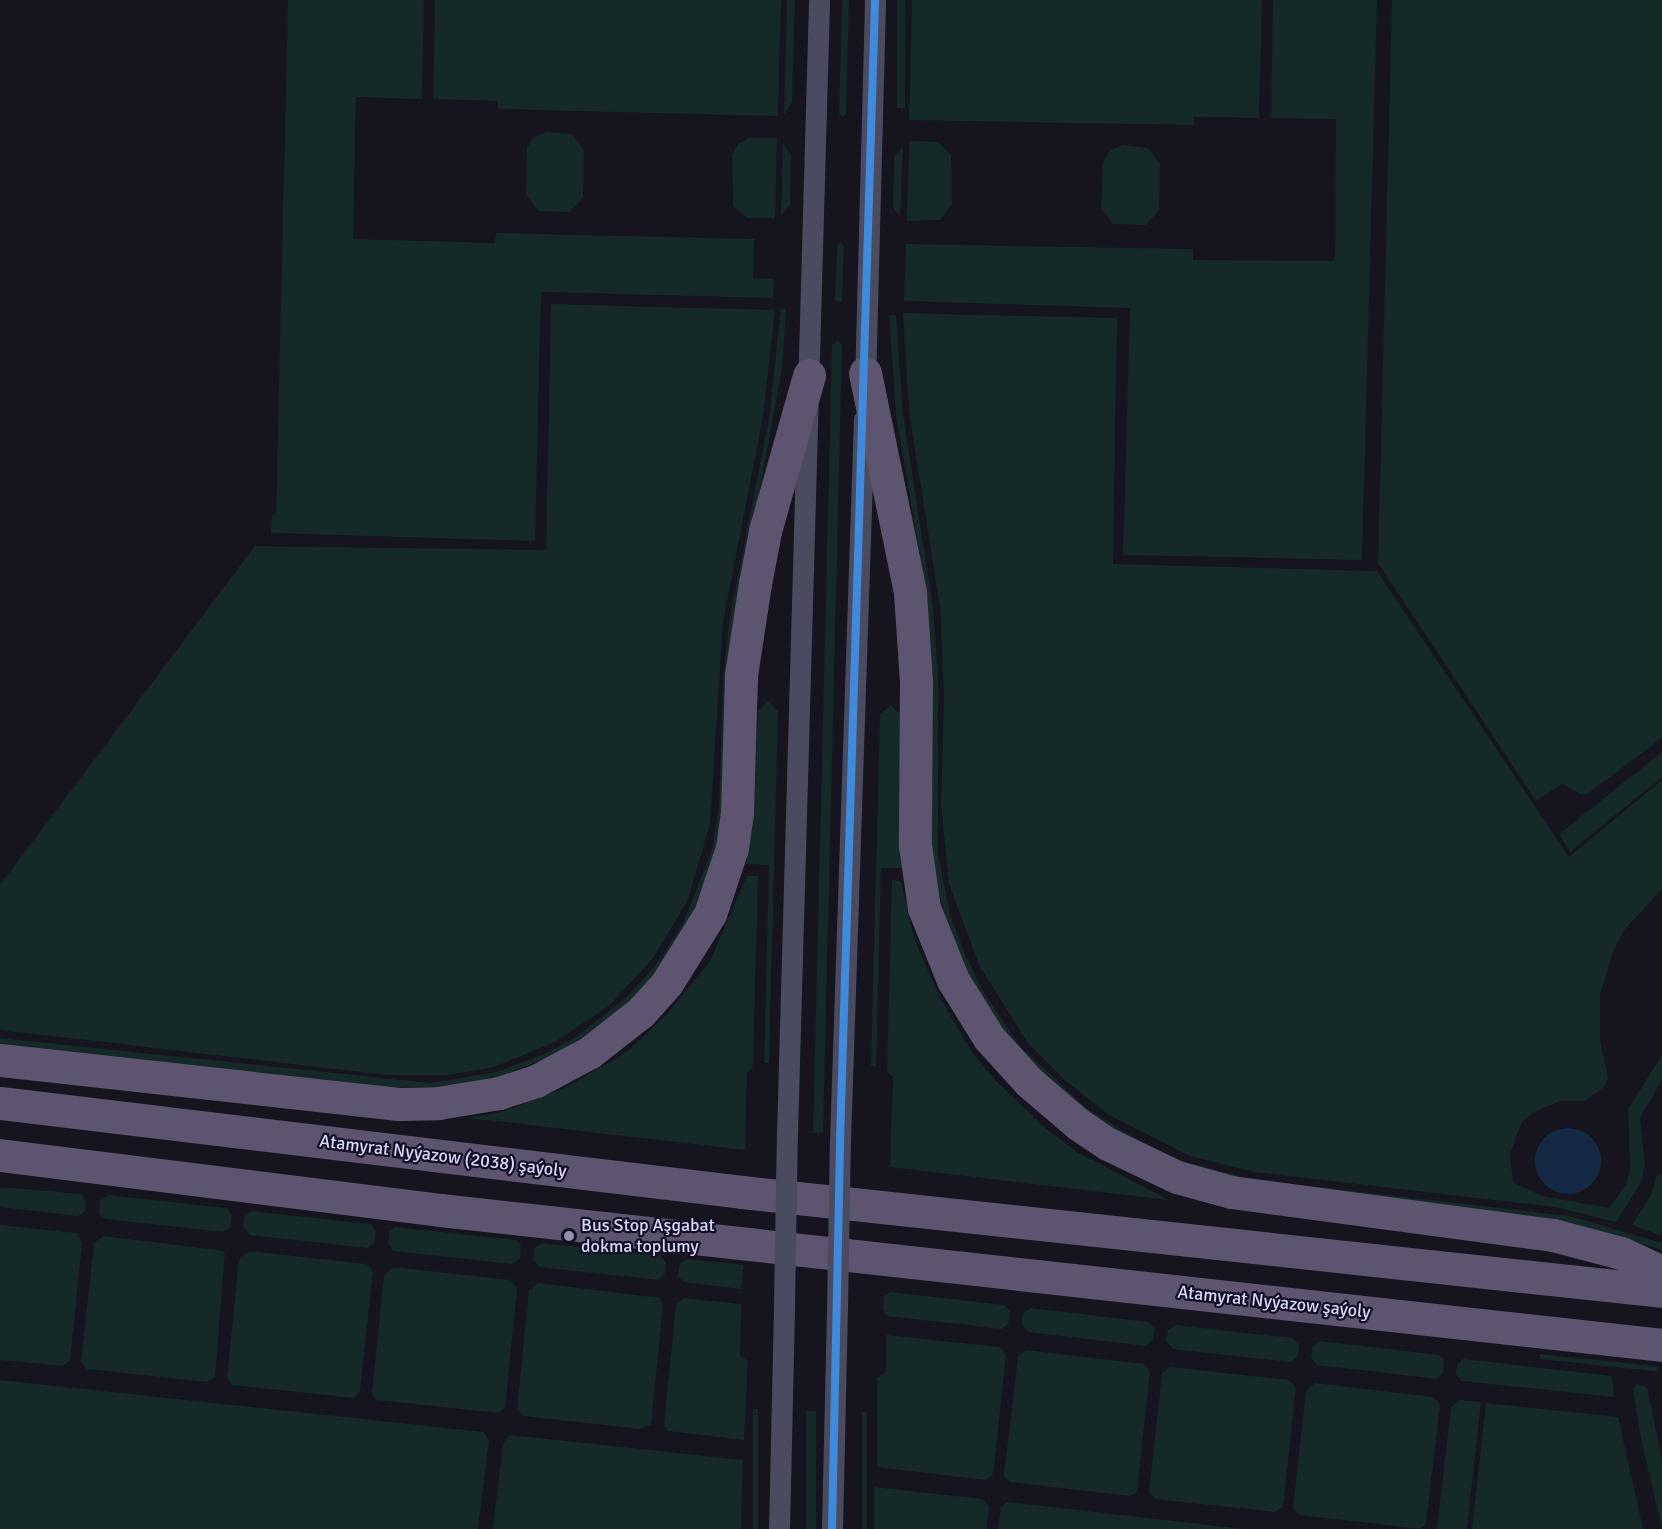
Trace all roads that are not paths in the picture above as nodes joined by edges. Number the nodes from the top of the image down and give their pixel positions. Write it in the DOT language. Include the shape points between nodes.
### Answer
graph roads {
  1 [pos="819,0"];
  2 [pos="875,0"];
  3 [pos="865,373"];
  4 [pos="809,375"];
  5 [pos="0,1060"];
  6 [pos="0,1103"];
  7 [pos="0,1155"];
  8 [pos="1662,1272"];
  9 [pos="1662,1291"];
  10 [pos="1662,1345"];
  11 [pos="779,1529"];
  12 [pos="832,1529"];
  1 -- 4 [label="street"];
  2 -- 3 [label="street"];
  3 -- 8 [label="main road" via="910,593 915,671 915,845 924,908 953,980 989,1038 1029,1082 1078,1124 1108,1144 1177,1177 1231,1192 1553,1234 1621,1253"];
  3 -- 12 [label="street, bridge" via="840,1141"];
  4 -- 5 [label="main road" via="765,531 755,584 741,675 737,812 730,857 710,914 693,945 641,1012 590,1052 536,1081 499,1093 438,1103 399,1104"];
  4 -- 11 [label="street, bridge"];
  6 -- 9 [label="main road, Atamyrat Nyýazow (2038) şaýoly" via="886,1207"];
  7 -- 10 [label="main road, Atamyrat Nyýazow şaýoly" via="440,1210"];
}
